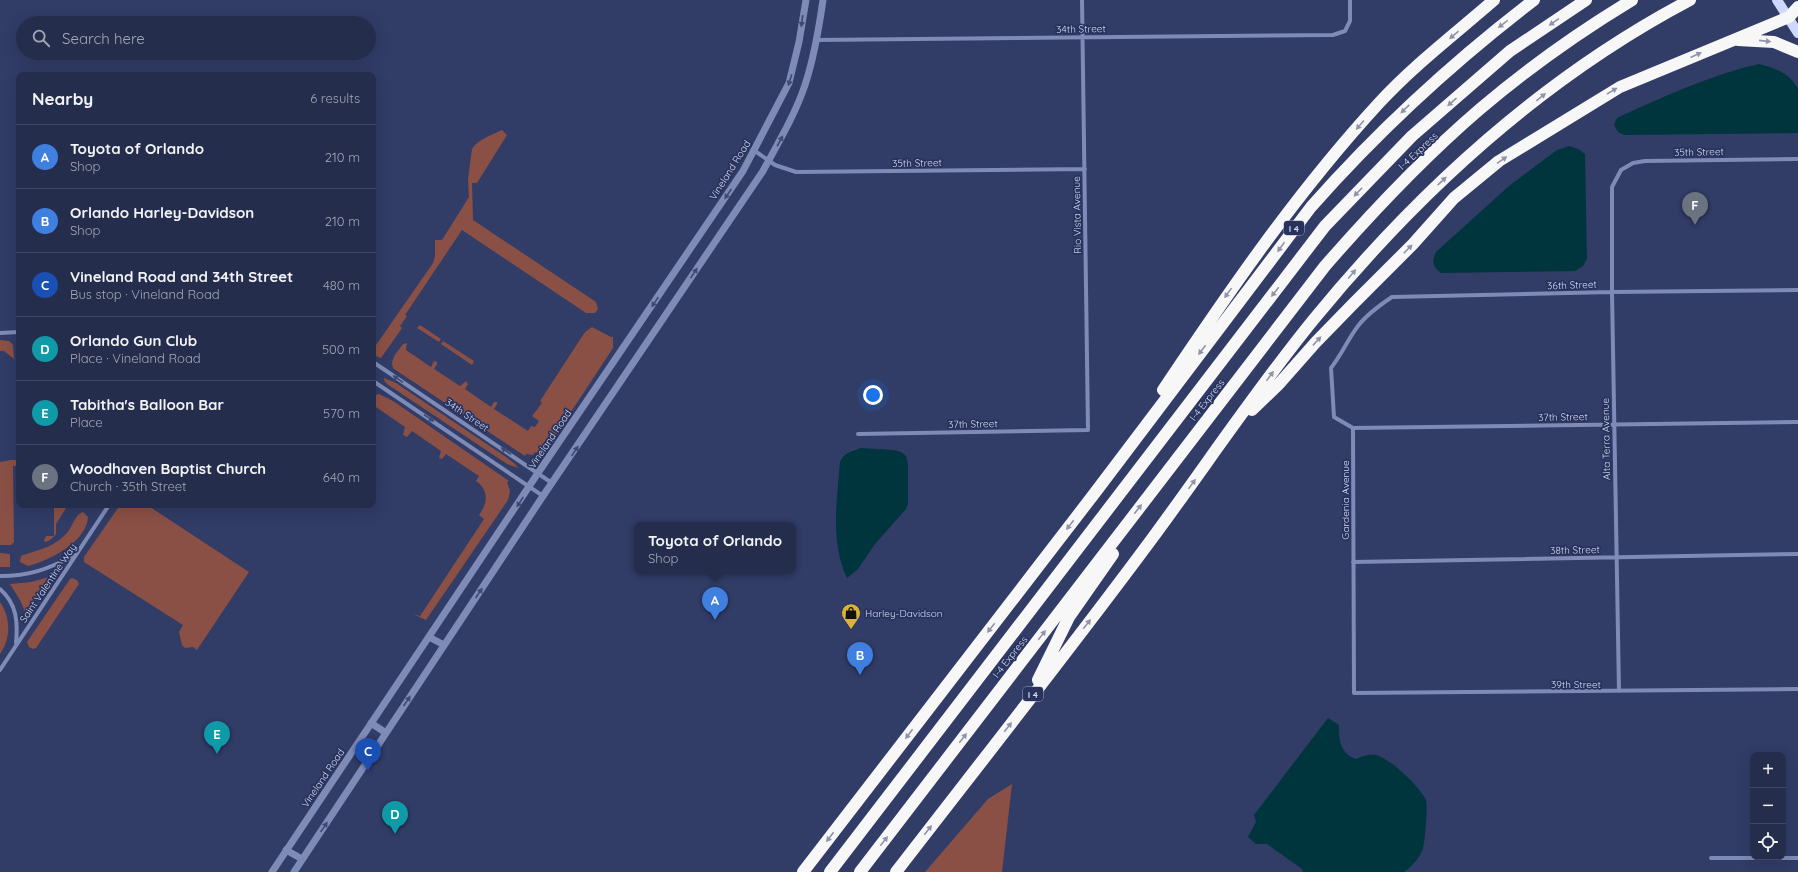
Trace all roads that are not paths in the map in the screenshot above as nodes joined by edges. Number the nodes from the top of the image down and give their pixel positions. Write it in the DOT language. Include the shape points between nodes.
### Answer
graph roads {
  1 [pos="806,0"];
  2 [pos="822,0"];
  3 [pos="1082,0"];
  4 [pos="1350,0"];
  5 [pos="1494,0"];
  6 [pos="1534,0"];
  7 [pos="1586,0"];
  8 [pos="1632,0"];
  9 [pos="1690,0"];
  10 [pos="1777,0"];
  11 [pos="1798,7"];
  12 [pos="1789,17"];
  13 [pos="1798,33"];
  14 [pos="1083,37"];
  15 [pos="816,40"];
  16 [pos="1730,40"];
  17 [pos="1798,52"];
  18 [pos="755,150"];
  19 [pos="1798,159"];
  20 [pos="769,161"];
  21 [pos="1084,169"];
  22 [pos="1612,187"];
  23 [pos="1798,290"];
  24 [pos="1612,292"];
  25 [pos="16,332"];
  26 [pos="0,333"];
  27 [pos="376,364"];
  28 [pos="376,383"];
  29 [pos="1798,422"];
  30 [pos="1614,425"];
  31 [pos="1353,428"];
  32 [pos="1088,430"];
  33 [pos="1231,430"];
  34 [pos="858,434"];
  35 [pos="538,473"];
  36 [pos="553,483"];
  37 [pos="530,486"];
  38 [pos="1094,494"];
  39 [pos="544,496"];
  40 [pos="107,508"];
  41 [pos="1125,526"];
  42 [pos="1798,554"];
  43 [pos="74,556"];
  44 [pos="1616,557"];
  45 [pos="1353,562"];
  46 [pos="0,576"];
  47 [pos="0,588"];
  48 [pos="429,637"];
  49 [pos="16,645"];
  50 [pos="444,646"];
  51 [pos="0,670"];
  52 [pos="1798,689"];
  53 [pos="1619,691"];
  54 [pos="1354,693"];
  55 [pos="1025,704"];
  56 [pos="371,723"];
  57 [pos="386,733"];
  58 [pos="286,850"];
  59 [pos="1711,858"];
  60 [pos="1798,858"];
  61 [pos="302,859"];
  62 [pos="272,872"];
  63 [pos="294,872"];
  64 [pos="804,872"];
  65 [pos="830,872"];
  66 [pos="860,872"];
  67 [pos="896,872"];
  1 -- 18 [label="street, Vineland Road, one-way" via="789,83"];
  2 -- 15 [label="street"];
  3 -- 14 [label="street, Rio Vista Avenue"];
  4 -- 14 [label="street, 34th Street" via="1350,21 1345,31 1333,35"];
  5 -- 38 [label="highway, one-way" via="1418,65 1385,97 1336,152 1219,306"];
  6 -- 38 [label="highway, I 4, one-way" via="1449,68 1341,173 1299,222"];
  7 -- 65 [label="highway, I-4 Express, one-way" via="1510,51 1412,136 1325,226"];
  41 -- 8 [label="highway, I-4 Express, one-way" via="1325,266 1401,184 1480,109 1589,27"];
  33 -- 9 [label="highway, I 4, one-way" via="1314,319 1363,261 1415,206 1478,148 1562,80 1652,20"];
  10 -- 12 [label="main road"];
  11 -- 12 [label="highway"];
  12 -- 13 [label="main road"];
  12 -- 16 [label="highway"];
  14 -- 15 [label="street, 34th Street"];
  14 -- 21 [label="street, Rio Vista Avenue"];
  20 -- 15 [label="street, one-way" via="805,85"];
  16 -- 17 [label="highway, one-way" via="1774,42"];
  33 -- 16 [label="highway, one-way" via="1278,385 1454,198 1499,161 1620,87"];
  18 -- 20 [label="street, 35th Street"];
  18 -- 35 [label="street, Vineland Road, one-way"];
  19 -- 22 [label="street, 35th Street" via="1645,161 1633,163 1621,170"];
  20 -- 21 [label="street, 35th Street" via="783,169 796,172"];
  36 -- 20 [label="street, one-way"];
  21 -- 32 [label="street, Rio Vista Avenue"];
  22 -- 24 [label="street, Alta Terra Avenue"];
  23 -- 24 [label="street, 36th Street"];
  24 -- 30 [label="street, Alta Terra Avenue"];
  24 -- 31 [label="street, 36th Street" via="1392,297 1358,326 1331,368 1334,417"];
  25 -- 26 [label="street"];
  35 -- 27 [label="street, 34th Street, one-way"];
  28 -- 37 [label="street, one-way"];
  29 -- 30 [label="street, 37th Street"];
  30 -- 31 [label="street, 37th Street"];
  30 -- 44 [label="street, Alta Terra Avenue"];
  31 -- 45 [label="street, Gardenia Avenue"];
  32 -- 34 [label="street, 37th Street"];
  55 -- 33 [label="highway, I 4, one-way" via="1118,584"];
  35 -- 36 [label="street, 34th Street"];
  35 -- 37 [label="street, Vineland Road"];
  36 -- 39 [label="street"];
  37 -- 39 [label="street"];
  37 -- 48 [label="street, Vineland Road, one-way"];
  38 -- 64 [label="highway, I 4, one-way"];
  50 -- 39 [label="street, one-way"];
  40 -- 43 [label="street, Saint Valentine Way"];
  41 -- 55 [label="highway" via="1113,556 1069,617"];
  66 -- 41 [label="highway, I-4 Express, one-way"];
  42 -- 44 [label="street, 38th Street"];
  43 -- 46 [label="street" via="46,570"];
  43 -- 49 [label="street, Saint Valentine Way"];
  44 -- 45 [label="street, 38th Street"];
  44 -- 53 [label="street, Alta Terra Avenue"];
  45 -- 54 [label="street, Gardenia Avenue"];
  47 -- 49 [label="street" via="16,613"];
  48 -- 50 [label="street"];
  48 -- 56 [label="street, Vineland Road"];
  49 -- 51 [label="street, Saint Valentine Way"];
  57 -- 50 [label="street, one-way"];
  52 -- 53 [label="street, 39th Street"];
  53 -- 54 [label="street, 39th Street"];
  67 -- 55 [label="highway, I 4, one-way"];
  56 -- 57 [label="street"];
  56 -- 58 [label="street, Vineland Road"];
  61 -- 57 [label="street, one-way"];
  58 -- 61 [label="street"];
  58 -- 62 [label="street, Vineland Road"];
  59 -- 60 [label="street"];
  61 -- 63 [label="street"];
}
